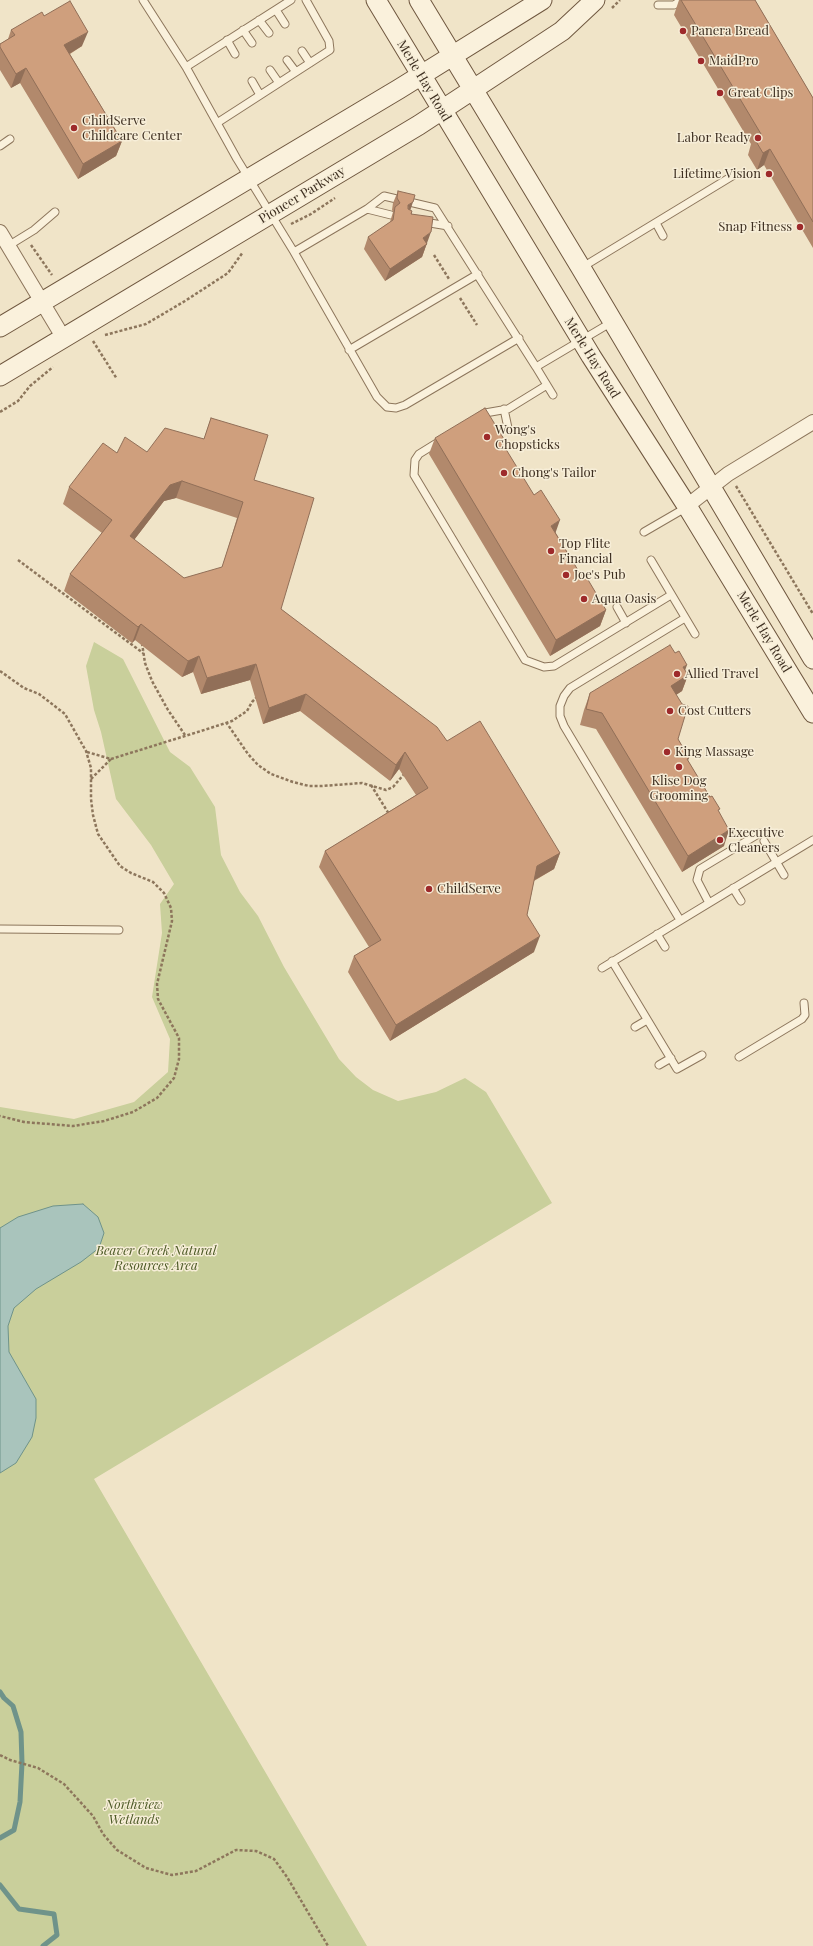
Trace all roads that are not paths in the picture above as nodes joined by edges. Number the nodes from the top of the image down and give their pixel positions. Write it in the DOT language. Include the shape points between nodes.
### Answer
graph roads {
  1 [pos="143,0"];
  2 [pos="291,0"];
  3 [pos="306,0"];
  4 [pos="376,0"];
  5 [pos="419,0"];
  6 [pos="542,0"];
  7 [pos="595,0"];
  8 [pos="680,1"];
  9 [pos="658,5"];
  10 [pos="276,10"];
  11 [pos="259,20"];
  12 [pos="285,24"];
  13 [pos="244,30"];
  14 [pos="269,33"];
  15 [pos="227,40"];
  16 [pos="252,43"];
  17 [pos="302,51"];
  18 [pos="235,54"];
  19 [pos="453,56"];
  20 [pos="287,60"];
  21 [pos="310,63"];
  22 [pos="186,67"];
  23 [pos="270,70"];
  24 [pos="296,72"];
  25 [pos="420,76"];
  26 [pos="252,81"];
  27 [pos="279,83"];
  28 [pos="473,91"];
  29 [pos="260,95"];
  30 [pos="442,110"];
  31 [pos="217,123"];
  32 [pos="10,139"];
  33 [pos="0,146"];
  34 [pos="734,175"];
  35 [pos="249,178"];
  36 [pos="367,209"];
  37 [pos="55,212"];
  38 [pos="391,215"];
  39 [pos="415,220"];
  40 [pos="274,221"];
  41 [pos="656,223"];
  42 [pos="448,226"];
  43 [pos="0,232"];
  44 [pos="664,236"];
  45 [pos="8,246"];
  46 [pos="294,252"];
  47 [pos="581,268"];
  48 [pos="478,274"];
  49 [pos="42,302"];
  50 [pos="612,322"];
  51 [pos="0,327"];
  52 [pos="63,337"];
  53 [pos="519,338"];
  54 [pos="582,341"];
  55 [pos="349,350"];
  56 [pos="536,367"];
  57 [pos="0,376"];
  58 [pos="547,385"];
  59 [pos="553,395"];
  60 [pos="504,409"];
  61 [pos="472,421"];
  62 [pos="813,422"];
  63 [pos="508,428"];
  64 [pos="445,437"];
  65 [pos="709,487"];
  66 [pos="687,506"];
  67 [pos="644,532"];
  68 [pos="651,560"];
  69 [pos="672,595"];
  70 [pos="617,607"];
  71 [pos="685,618"];
  72 [pos="626,623"];
  73 [pos="695,634"];
  74 [pos="813,659"];
  75 [pos="813,713"];
  76 [pos="760,833"];
  77 [pos="813,840"];
  78 [pos="764,841"];
  79 [pos="777,862"];
  80 [pos="784,875"];
  81 [pos="733,888"];
  82 [pos="741,901"];
  83 [pos="708,903"];
  84 [pos="680,920"];
  85 [pos="0,929"];
  86 [pos="119,930"];
  87 [pos="657,934"];
  88 [pos="665,947"];
  89 [pos="612,961"];
  90 [pos="602,968"];
  91 [pos="804,1003"];
  92 [pos="648,1020"];
  93 [pos="635,1027"];
  94 [pos="702,1055"];
  95 [pos="739,1057"];
  96 [pos="670,1058"];
  97 [pos="659,1065"];
  1 -- 22 [label="lane"];
  2 -- 10 [label="lane"];
  3 -- 21 [label="lane" via="329,41 330,50"];
  4 -- 25 [label="main road, Merle Hay Road"];
  5 -- 19 [label="main road"];
  6 -- 19 [label="main road"];
  7 -- 28 [label="main road, Pioneer Parkway" via="562,31"];
  8 -- 9 [label="lane" via="674,5"];
  10 -- 11 [label="lane"];
  10 -- 12 [label="lane"];
  11 -- 13 [label="lane"];
  11 -- 14 [label="lane"];
  13 -- 15 [label="lane"];
  13 -- 16 [label="lane"];
  15 -- 18 [label="lane"];
  15 -- 22 [label="lane"];
  17 -- 21 [label="lane"];
  19 -- 25 [label="main road"];
  19 -- 28 [label="main road"];
  20 -- 24 [label="lane"];
  21 -- 24 [label="lane"];
  22 -- 31 [label="lane"];
  23 -- 27 [label="lane"];
  24 -- 27 [label="lane"];
  25 -- 30 [label="main road, Merle Hay Road"];
  25 -- 35 [label="main road"];
  26 -- 29 [label="lane"];
  27 -- 29 [label="lane"];
  28 -- 30 [label="main road, Pioneer Parkway"];
  28 -- 47 [label="main road"];
  29 -- 31 [label="lane"];
  30 -- 40 [label="main road, Pioneer Parkway"];
  30 -- 54 [label="main road, Merle Hay Road"];
  31 -- 35 [label="lane"];
  32 -- 33 [label="lane"];
  34 -- 41 [label="lane"];
  35 -- 40 [label="lane"];
  35 -- 49 [label="main road"];
  36 -- 38 [label="lane"];
  36 -- 42 [label="lane" via="384,196 435,208"];
  36 -- 46 [label="lane"];
  37 -- 45 [label="lane"];
  39 -- 42 [label="lane"];
  40 -- 46 [label="lane"];
  40 -- 52 [label="main road, Pioneer Parkway"];
  41 -- 44 [label="lane"];
  41 -- 47 [label="lane"];
  42 -- 48 [label="lane"];
  43 -- 45 [label="street"];
  45 -- 49 [label="street"];
  46 -- 55 [label="lane"];
  47 -- 50 [label="main road"];
  48 -- 53 [label="lane"];
  48 -- 55 [label="lane"];
  49 -- 51 [label="main road"];
  49 -- 52 [label="street"];
  50 -- 54 [label="lane"];
  50 -- 65 [label="main road"];
  52 -- 57 [label="main road, Pioneer Parkway"];
  53 -- 55 [label="lane" via="396,408 387,406 376,397"];
  53 -- 56 [label="lane"];
  54 -- 56 [label="lane"];
  54 -- 66 [label="main road, Merle Hay Road"];
  56 -- 58 [label="lane"];
  58 -- 59 [label="lane"];
  58 -- 60 [label="lane"];
  60 -- 61 [label="lane" via="485,413"];
  60 -- 63 [label="lane"];
  62 -- 65 [label="street"];
  64 -- 72 [label="lane" via="419,454 415,460 414,475 525,660 544,667 554,666"];
  65 -- 66 [label="street"];
  65 -- 74 [label="main road"];
  66 -- 67 [label="lane"];
  66 -- 75 [label="main road, Merle Hay Road"];
  68 -- 69 [label="lane"];
  69 -- 71 [label="lane"];
  69 -- 72 [label="lane"];
  70 -- 72 [label="lane"];
  71 -- 73 [label="lane"];
  71 -- 84 [label="lane" via="570,688 560,706 564,726"];
  76 -- 83 [label="lane" via="700,869 697,880"];
  77 -- 79 [label="lane"];
  78 -- 79 [label="lane"];
  79 -- 80 [label="lane"];
  79 -- 81 [label="lane"];
  81 -- 82 [label="lane"];
  81 -- 83 [label="lane"];
  83 -- 84 [label="lane"];
  84 -- 87 [label="lane"];
  85 -- 86 [label="lane"];
  87 -- 88 [label="lane"];
  87 -- 89 [label="lane"];
  89 -- 90 [label="lane"];
  89 -- 92 [label="lane"];
  91 -- 95 [label="lane" via="805,1015 802,1018"];
  92 -- 93 [label="lane"];
  92 -- 96 [label="lane"];
  94 -- 96 [label="lane" via="677,1069"];
  96 -- 97 [label="lane"];
}
